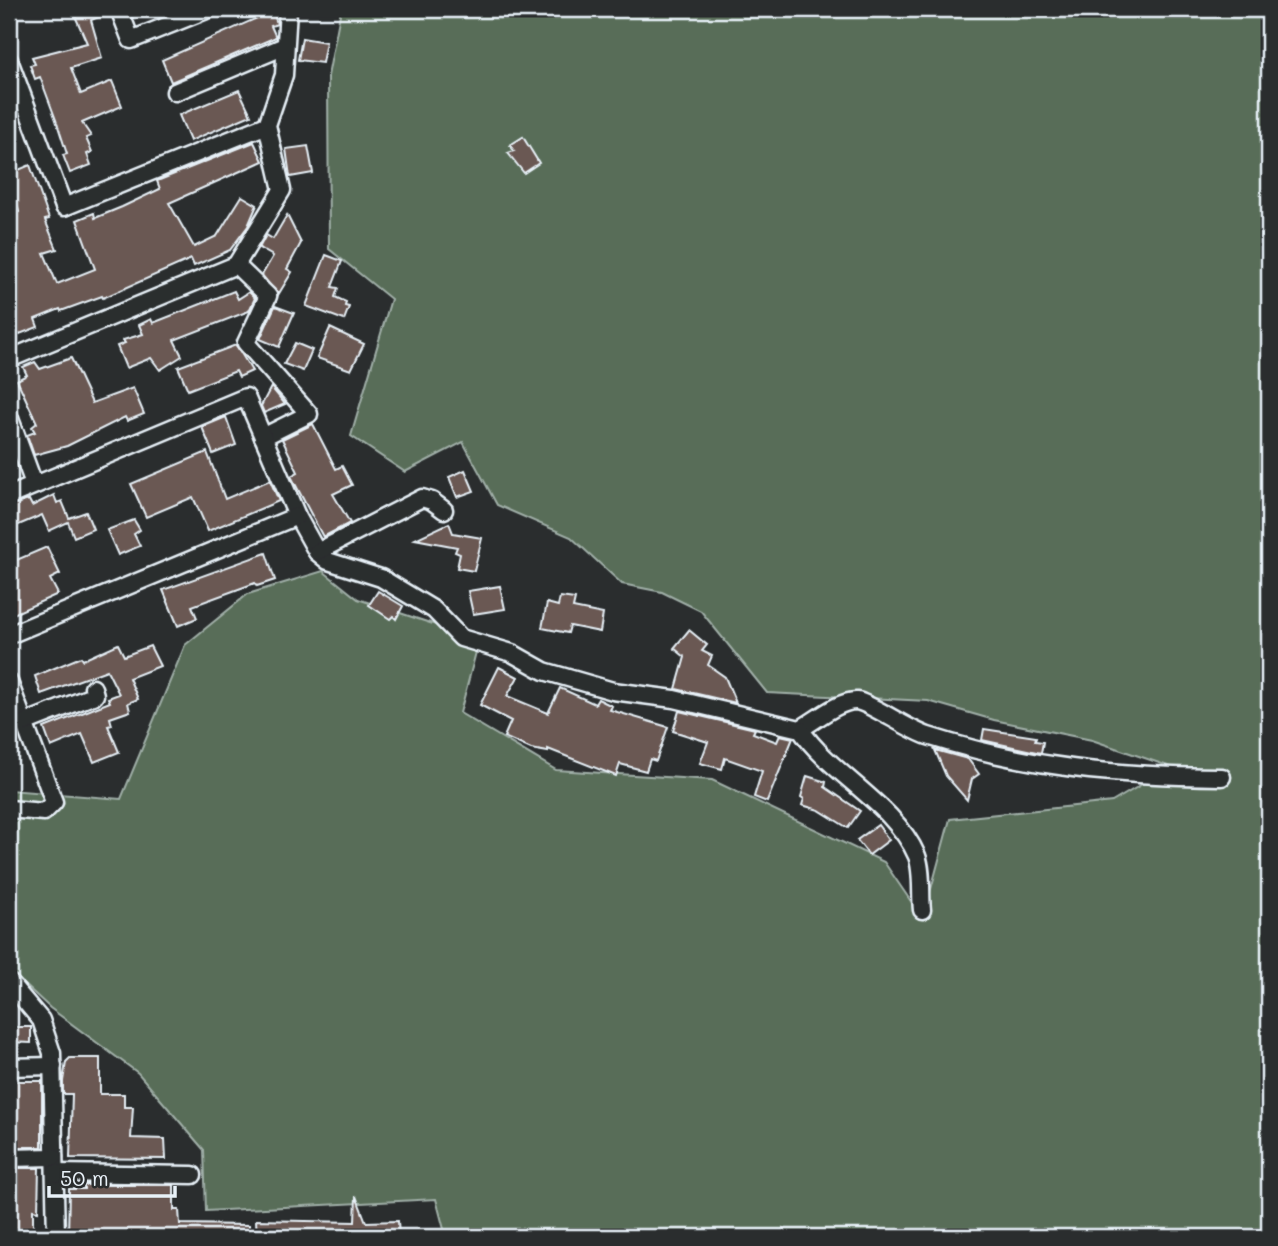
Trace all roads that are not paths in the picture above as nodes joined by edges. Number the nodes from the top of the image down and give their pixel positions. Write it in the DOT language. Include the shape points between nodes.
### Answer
graph roads {
  1 [pos="119,9"];
  2 [pos="209,9"];
  3 [pos="288,9"];
  4 [pos="285,46"];
  5 [pos="9,60"];
  6 [pos="176,92"];
  7 [pos="16,100"];
  8 [pos="267,125"];
  9 [pos="236,265"];
  10 [pos="9,359"];
  11 [pos="9,416"];
  12 [pos="262,437"];
  13 [pos="34,484"];
  14 [pos="9,496"];
  15 [pos="444,510"];
  16 [pos="297,516"];
  17 [pos="317,552"];
  18 [pos="9,635"];
  19 [pos="9,682"];
  20 [pos="93,688"];
  21 [pos="24,723"];
  22 [pos="800,729"];
  23 [pos="1222,777"];
  24 [pos="9,809"];
  25 [pos="922,910"];
  26 [pos="9,982"];
  27 [pos="53,1066"];
  28 [pos="9,1067"];
  29 [pos="9,1158"];
  30 [pos="55,1165"];
  31 [pos="193,1175"];
  32 [pos="56,1237"];
  1 -- 2 [label="street" via="131,40"];
  3 -- 4 [label="street"];
  4 -- 6 [label="street"];
  4 -- 8 [label="street" via="284,75"];
  5 -- 7 [label="street"];
  7 -- 8 [label="street" via="64,207"];
  8 -- 9 [label="street" via="282,190"];
  9 -- 10 [label="street"];
  9 -- 12 [label="street" via="268,296 246,343 309,414"];
  11 -- 13 [label="street"];
  12 -- 13 [label="street" via="246,397"];
  12 -- 16 [label="street"];
  13 -- 14 [label="street"];
  15 -- 17 [label="street" via="422,498"];
  16 -- 17 [label="street"];
  16 -- 18 [label="street"];
  17 -- 22 [label="street" via="328,561 381,578 420,600 461,638 512,653 544,671 613,691 674,699"];
  19 -- 21 [label="street"];
  20 -- 21 [label="street" via="95,695"];
  21 -- 24 [label="street" via="54,802 44,813"];
  22 -- 23 [label="street" via="856,701 929,736 1007,758 1131,776"];
  22 -- 25 [label="street" via="832,767 886,813 904,837 917,857"];
  26 -- 27 [label="street" via="41,1020"];
  27 -- 28 [label="street"];
  27 -- 30 [label="street"];
  29 -- 30 [label="street"];
  30 -- 31 [label="street"];
  30 -- 32 [label="street"];
}
